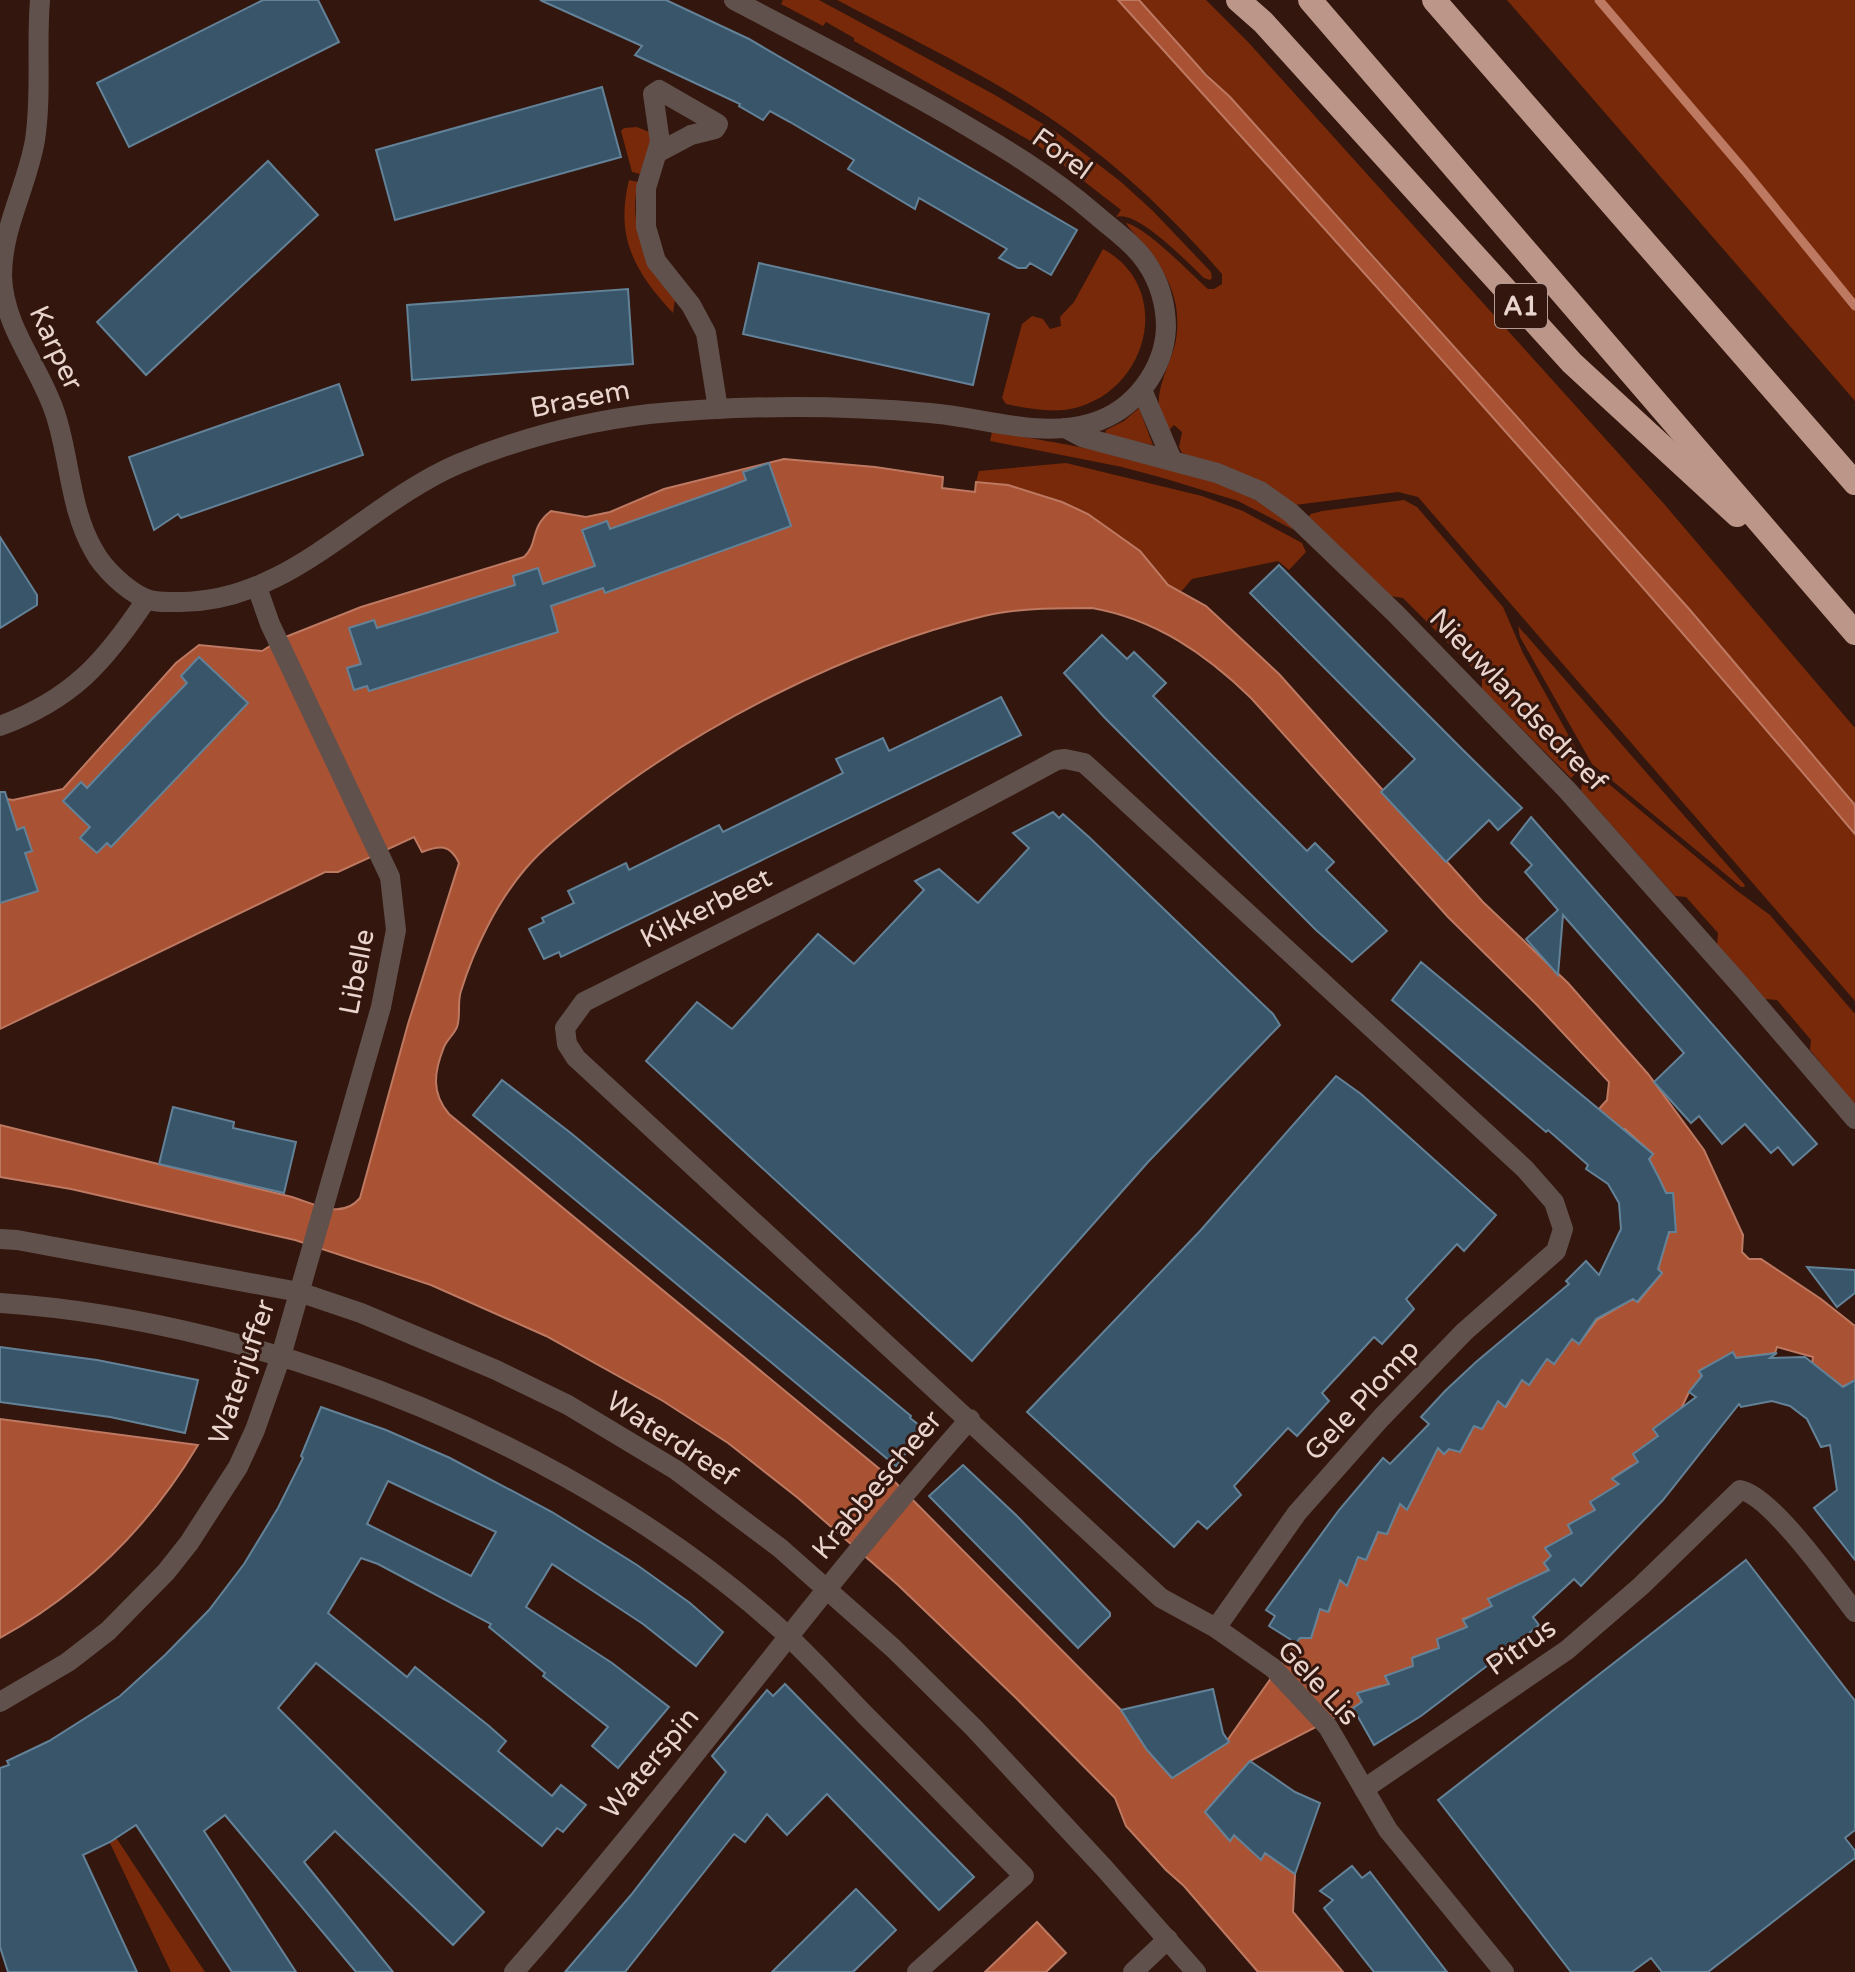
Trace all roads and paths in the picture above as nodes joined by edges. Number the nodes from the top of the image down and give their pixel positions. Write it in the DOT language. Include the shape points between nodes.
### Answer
graph roads {
  1 [pos="40,0"];
  2 [pos="734,0"];
  3 [pos="1238,0"];
  4 [pos="1310,0"];
  5 [pos="1434,0"];
  6 [pos="659,152"];
  7 [pos="1142,390"];
  8 [pos="718,409"];
  9 [pos="1065,428"];
  10 [pos="1172,460"];
  11 [pos="1855,483"];
  12 [pos="257,587"];
  13 [pos="1822,593"];
  14 [pos="146,600"];
  15 [pos="1855,633"];
  16 [pos="0,726"];
  17 [pos="1337,996"];
  18 [pos="1855,1119"];
  19 [pos="0,1239"];
  20 [pos="299,1292"];
  21 [pos="0,1303"];
  22 [pos="281,1356"];
  23 [pos="970,1419"];
  24 [pos="827,1588"];
  25 [pos="1855,1612"];
  26 [pos="1216,1628"];
  27 [pos="790,1638"];
  28 [pos="0,1702"];
  29 [pos="1364,1789"];
  30 [pos="1168,1939"];
  31 [pos="514,1972"];
  32 [pos="917,1972"];
  33 [pos="1133,1972"];
  34 [pos="1196,1972"];
  35 [pos="1504,1972"];
  1 -- 14 [label="street, Karper" via="35,138 3,251 4,299 10,323 55,412 95,555"];
  2 -- 7 [label="street, Forel" via="1013,152 1136,249 1159,286 1166,329 1159,361"];
  3 -- 13 [label="highway, A1" via="1572,363"];
  4 -- 13 [label="highway, A1"];
  5 -- 11 [label="highway"];
  6 -- 8 [label="street" via="646,188 646,227 656,261 706,333"];
  7 -- 9 [label="street, Forel" via="1107,418"];
  7 -- 10 [label="street"];
  8 -- 9 [label="street, Brasem" via="925,412 1029,428"];
  8 -- 12 [label="street, Brasem" via="602,421 495,450 440,473"];
  9 -- 10 [label="street, Nieuwlandsedreef"];
  10 -- 18 [label="street, Nieuwlandsedreef" via="1260,491 1291,513 1396,614 1567,790"];
  12 -- 14 [label="street, Brasem" via="191,602"];
  12 -- 20 [label="street, Libelle" via="390,877 396,930 381,1007"];
  13 -- 15 [label="highway, A1"];
  14 -- 16 [label="street" via="100,662 59,699"];
  17 -- 23 [label="street, Kikkerbeet" via="1084,763 1065,759 584,1002 570,1018 567,1044 576,1058"];
  17 -- 26 [label="street, Gele Plomp" via="1525,1169 1554,1202 1563,1229 1556,1251 1464,1332 1297,1513"];
  19 -- 20 [label="street, Waterdreef"];
  20 -- 22 [label="street, Waterjuffer"];
  20 -- 24 [label="street, Waterdreef" via="426,1339 568,1405 676,1470"];
  21 -- 22 [label="street" via="155,1323"];
  22 -- 27 [label="street" via="408,1402 577,1484 699,1564"];
  22 -- 28 [label="street, Waterjuffer" via="238,1467 181,1553 108,1631"];
  23 -- 24 [label="street, Krabbescheer"];
  23 -- 26 [label="street" via="1161,1598"];
  24 -- 27 [label="street, Waterspin"];
  24 -- 30 [label="street, Waterdreef" via="974,1728"];
  25 -- 29 [label="street, Pitrus" via="1780,1519 1750,1492 1740,1490 1567,1650"];
  26 -- 29 [label="street, Gele Lis" via="1273,1668 1328,1727"];
  27 -- 31 [label="street, Waterspin"];
  27 -- 32 [label="street" via="1024,1876"];
  29 -- 35 [label="street" via="1388,1830"];
  30 -- 33 [label="street"];
  30 -- 34 [label="street, Waterdreef"];
}
